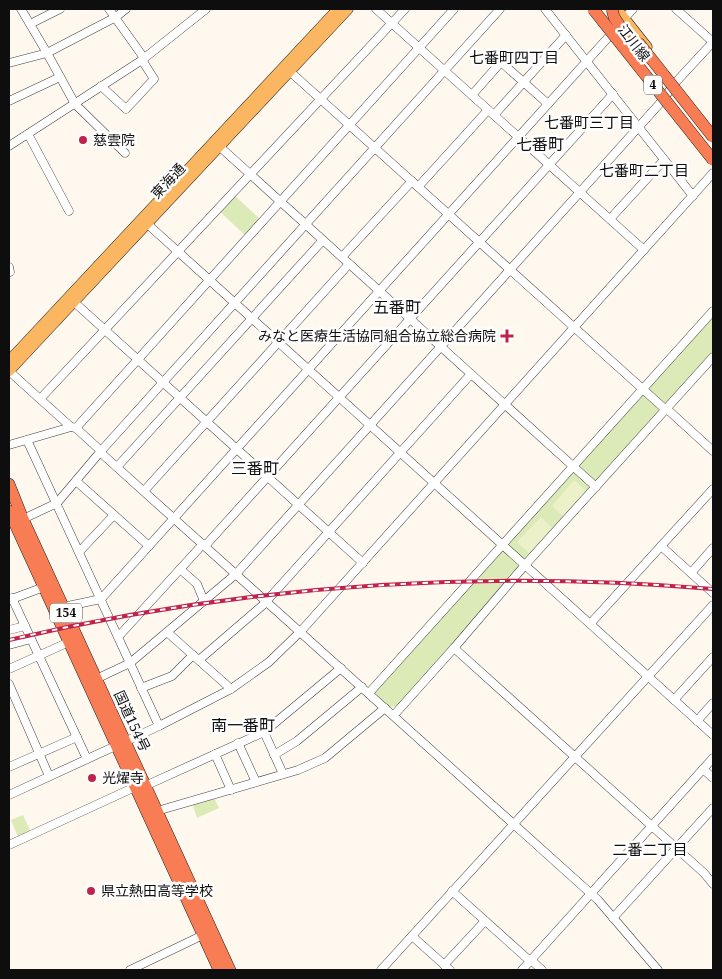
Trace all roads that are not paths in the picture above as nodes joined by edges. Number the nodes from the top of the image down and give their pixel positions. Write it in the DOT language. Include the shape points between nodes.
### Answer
graph roads {
  1 [pos="21,9"];
  2 [pos="60,9"];
  3 [pos="109,9"];
  4 [pos="126,9"];
  5 [pos="206,9"];
  6 [pos="338,9"];
  7 [pos="348,9"];
  8 [pos="376,9"];
  9 [pos="404,9"];
  10 [pos="454,9"];
  11 [pos="500,9"];
  12 [pos="545,9"];
  13 [pos="589,9"];
  14 [pos="593,9"];
  15 [pos="614,9"];
  16 [pos="633,9"];
  17 [pos="676,9"];
  18 [pos="116,17"];
  19 [pos="624,18"];
  20 [pos="391,23"];
  21 [pos="30,24"];
  22 [pos="566,35"];
  23 [pos="610,35"];
  24 [pos="713,42"];
  25 [pos="418,47"];
  26 [pos="48,53"];
  27 [pos="143,59"];
  28 [pos="587,61"];
  29 [pos="9,63"];
  30 [pos="287,69"];
  31 [pos="444,70"];
  32 [pos="60,77"];
  33 [pos="523,82"];
  34 [pos="675,83"];
  35 [pos="102,86"];
  36 [pos="613,94"];
  37 [pos="472,95"];
  38 [pos="321,99"];
  39 [pos="9,101"];
  40 [pos="662,101"];
  41 [pos="74,104"];
  42 [pos="548,104"];
  43 [pos="491,113"];
  44 [pos="348,124"];
  45 [pos="638,127"];
  46 [pos="713,131"];
  47 [pos="28,134"];
  48 [pos="518,137"];
  49 [pos="713,137"];
  50 [pos="9,146"];
  51 [pos="219,146"];
  52 [pos="375,148"];
  53 [pos="713,149"];
  54 [pos="124,153"];
  55 [pos="664,160"];
  56 [pos="713,160"];
  57 [pos="549,165"];
  58 [pos="713,165"];
  59 [pos="713,173"];
  60 [pos="250,174"];
  61 [pos="412,181"];
  62 [pos="418,187"];
  63 [pos="580,192"];
  64 [pos="693,196"];
  65 [pos="280,201"];
  66 [pos="69,211"];
  67 [pos="448,214"];
  68 [pos="610,219"];
  69 [pos="144,222"];
  70 [pos="306,224"];
  71 [pos="323,240"];
  72 [pos="479,242"];
  73 [pos="644,250"];
  74 [pos="178,252"];
  75 [pos="342,257"];
  76 [pos="349,264"];
  77 [pos="510,270"];
  78 [pos="209,280"];
  79 [pos="379,291"];
  80 [pos="74,302"];
  81 [pos="234,303"];
  82 [pos="713,311"];
  83 [pos="252,318"];
  84 [pos="410,318"];
  85 [pos="575,328"];
  86 [pos="105,330"];
  87 [pos="278,342"];
  88 [pos="441,346"];
  89 [pos="713,357"];
  90 [pos="137,359"];
  91 [pos="9,361"];
  92 [pos="308,370"];
  93 [pos="9,371"];
  94 [pos="471,374"];
  95 [pos="163,382"];
  96 [pos="642,389"];
  97 [pos="339,397"];
  98 [pos="180,398"];
  99 [pos="40,399"];
  100 [pos="505,405"];
  101 [pos="666,409"];
  102 [pos="207,422"];
  103 [pos="370,425"];
  104 [pos="73,428"];
  105 [pos="27,440"];
  106 [pos="9,445"];
  107 [pos="237,449"];
  108 [pos="713,451"];
  109 [pos="101,452"];
  110 [pos="400,452"];
  111 [pos="573,466"];
  112 [pos="117,467"];
  113 [pos="268,477"];
  114 [pos="76,481"];
  115 [pos="434,483"];
  116 [pos="9,484"];
  117 [pos="596,487"];
  118 [pos="713,489"];
  119 [pos="144,491"];
  120 [pos="57,503"];
  121 [pos="298,504"];
  122 [pos="114,515"];
  123 [pos="13,518"];
  124 [pos="174,518"];
  125 [pos="329,532"];
  126 [pos="502,544"];
  127 [pos="204,545"];
  128 [pos="149,546"];
  129 [pos="661,546"];
  130 [pos="713,548"];
  131 [pos="80,552"];
  132 [pos="363,563"];
  133 [pos="525,565"];
  134 [pos="180,569"];
  135 [pos="691,572"];
  136 [pos="236,574"];
  137 [pos="44,587"];
  138 [pos="9,589"];
  139 [pos="713,593"];
  140 [pos="11,599"];
  141 [pos="101,599"];
  142 [pos="204,601"];
  143 [pos="267,601"];
  144 [pos="713,605"];
  145 [pos="63,607"];
  146 [pos="590,624"];
  147 [pos="25,626"];
  148 [pos="9,630"];
  149 [pos="167,632"];
  150 [pos="301,632"];
  151 [pos="118,637"];
  152 [pos="31,639"];
  153 [pos="68,642"];
  154 [pos="9,645"];
  155 [pos="454,648"];
  156 [pos="39,655"];
  157 [pos="713,657"];
  158 [pos="196,658"];
  159 [pos="130,663"];
  160 [pos="341,668"];
  161 [pos="9,669"];
  162 [pos="649,677"];
  163 [pos="96,678"];
  164 [pos="9,684"];
  165 [pos="141,688"];
  166 [pos="231,690"];
  167 [pos="366,690"];
  168 [pos="674,700"];
  169 [pos="17,702"];
  170 [pos="713,703"];
  171 [pos="9,706"];
  172 [pos="385,708"];
  173 [pos="394,715"];
  174 [pos="697,721"];
  175 [pos="159,726"];
  176 [pos="264,732"];
  177 [pos="713,735"];
  178 [pos="77,737"];
  179 [pos="238,743"];
  180 [pos="120,744"];
  181 [pos="39,754"];
  182 [pos="215,754"];
  183 [pos="274,755"];
  184 [pos="576,757"];
  185 [pos="713,758"];
  186 [pos="87,759"];
  187 [pos="9,767"];
  188 [pos="704,769"];
  189 [pos="283,774"];
  190 [pos="49,776"];
  191 [pos="713,778"];
  192 [pos="256,782"];
  193 [pos="140,786"];
  194 [pos="231,790"];
  195 [pos="9,795"];
  196 [pos="713,808"];
  197 [pos="157,811"];
  198 [pos="514,825"];
  199 [pos="652,826"];
  200 [pos="9,844"];
  201 [pos="677,848"];
  202 [pos="713,884"];
  203 [pos="452,891"];
  204 [pos="591,894"];
  205 [pos="613,918"];
  206 [pos="484,921"];
  207 [pos="203,935"];
  208 [pos="412,936"];
  209 [pos="530,961"];
  210 [pos="447,968"];
  211 [pos="130,970"];
  212 [pos="219,970"];
  213 [pos="230,970"];
  214 [pos="381,970"];
  215 [pos="522,970"];
  216 [pos="542,970"];
  217 [pos="658,970"];
  1 -- 21 [label="street"];
  2 -- 21 [label="street"];
  3 -- 18 [label="street"];
  4 -- 18 [label="street"];
  5 -- 27 [label="street"];
  6 -- 30 [label="main road, 東海通"];
  7 -- 30 [label="main road, 東海通"];
  8 -- 20 [label="street"];
  9 -- 20 [label="street"];
  10 -- 25 [label="street"];
  11 -- 31 [label="street"];
  12 -- 22 [label="street"];
  13 -- 23 [label="main road, 江川線"];
  14 -- 56 [label="highway, 4, bridge"];
  15 -- 19 [label="main road, 江川線"];
  15 -- 49 [label="highway, 4, bridge"];
  15 -- 53 [label="highway, bridge" via="614,17 632,46"];
  16 -- 19 [label="street"];
  17 -- 24 [label="street"];
  18 -- 26 [label="street"];
  18 -- 27 [label="street"];
  19 -- 23 [label="street"];
  19 -- 34 [label="main road, 江川線"];
  20 -- 25 [label="street"];
  20 -- 38 [label="street"];
  21 -- 26 [label="street"];
  22 -- 28 [label="street"];
  22 -- 33 [label="street"];
  23 -- 28 [label="street"];
  23 -- 40 [label="main road, 江川線"];
  24 -- 34 [label="street"];
  25 -- 31 [label="street"];
  25 -- 44 [label="street"];
  26 -- 29 [label="street"];
  26 -- 32 [label="street"];
  27 -- 35 [label="street"];
  27 -- 35 [label="street" via="154,80 126,110"];
  28 -- 36 [label="street"];
  28 -- 42 [label="street"];
  30 -- 38 [label="street"];
  30 -- 51 [label="main road, 東海通"];
  30 -- 69 [label="main road, 東海通"];
  31 -- 37 [label="street"];
  31 -- 52 [label="street"];
  32 -- 39 [label="street"];
  32 -- 41 [label="street"];
  33 -- 37 [label="street" via="501,62"];
  33 -- 42 [label="street"];
  33 -- 43 [label="street"];
  34 -- 40 [label="street"];
  34 -- 46 [label="main road, 江川線"];
  35 -- 41 [label="street"];
  36 -- 45 [label="street"];
  36 -- 57 [label="street"];
  37 -- 43 [label="street"];
  38 -- 44 [label="street"];
  38 -- 60 [label="street"];
  40 -- 45 [label="street"];
  40 -- 58 [label="main road, 江川線"];
  41 -- 47 [label="street"];
  41 -- 54 [label="street"];
  42 -- 48 [label="street"];
  43 -- 48 [label="street"];
  43 -- 62 [label="street"];
  44 -- 52 [label="street"];
  44 -- 65 [label="street"];
  45 -- 55 [label="street"];
  45 -- 63 [label="street"];
  47 -- 50 [label="street"];
  47 -- 66 [label="street"];
  48 -- 57 [label="street"];
  48 -- 67 [label="street"];
  51 -- 60 [label="street"];
  51 -- 69 [label="main road, 東海通"];
  52 -- 61 [label="street"];
  52 -- 70 [label="street"];
  55 -- 64 [label="street"];
  55 -- 68 [label="street"];
  57 -- 63 [label="street"];
  57 -- 72 [label="street"];
  59 -- 64 [label="street"];
  60 -- 65 [label="street"];
  60 -- 74 [label="street"];
  61 -- 62 [label="street"];
  61 -- 75 [label="street"];
  62 -- 67 [label="street"];
  63 -- 68 [label="street"];
  63 -- 77 [label="street"];
  64 -- 73 [label="street"];
  65 -- 70 [label="street"];
  65 -- 78 [label="street"];
  67 -- 72 [label="street"];
  67 -- 79 [label="street"];
  68 -- 73 [label="street"];
  69 -- 74 [label="street"];
  69 -- 80 [label="main road, 東海通"];
  69 -- 91 [label="main road, 東海通"];
  70 -- 71 [label="street"];
  70 -- 81 [label="street"];
  71 -- 75 [label="street"];
  71 -- 83 [label="street"];
  72 -- 77 [label="street"];
  72 -- 84 [label="street"];
  73 -- 85 [label="street"];
  74 -- 78 [label="street"];
  74 -- 86 [label="street"];
  75 -- 76 [label="street"];
  76 -- 79 [label="street"];
  76 -- 87 [label="street"];
  77 -- 85 [label="street"];
  77 -- 88 [label="street"];
  78 -- 81 [label="street"];
  78 -- 90 [label="street"];
  79 -- 84 [label="street"];
  79 -- 92 [label="street"];
  80 -- 86 [label="street"];
  80 -- 93 [label="main road, 東海通"];
  81 -- 83 [label="street"];
  81 -- 95 [label="street"];
  82 -- 96 [label="street"];
  83 -- 87 [label="street"];
  83 -- 98 [label="street"];
  84 -- 88 [label="street"];
  84 -- 97 [label="street"];
  85 -- 96 [label="street"];
  85 -- 100 [label="street"];
  86 -- 90 [label="street"];
  86 -- 99 [label="street"];
  87 -- 92 [label="street"];
  87 -- 102 [label="street"];
  88 -- 94 [label="street"];
  88 -- 103 [label="street"];
  89 -- 101 [label="street"];
  90 -- 95 [label="street"];
  90 -- 104 [label="street"];
  92 -- 97 [label="street"];
  92 -- 107 [label="street"];
  93 -- 99 [label="street"];
  94 -- 100 [label="street"];
  94 -- 110 [label="street"];
  95 -- 98 [label="street"];
  95 -- 109 [label="street"];
  96 -- 101 [label="street"];
  96 -- 111 [label="street"];
  97 -- 103 [label="street"];
  97 -- 113 [label="street"];
  98 -- 102 [label="street"];
  98 -- 112 [label="street"];
  99 -- 104 [label="street"];
  100 -- 111 [label="street"];
  100 -- 115 [label="street"];
  101 -- 108 [label="street"];
  101 -- 117 [label="street"];
  102 -- 107 [label="street"];
  102 -- 119 [label="street"];
  103 -- 110 [label="street"];
  103 -- 121 [label="street"];
  104 -- 105 [label="street"];
  104 -- 109 [label="street"];
  105 -- 106 [label="street"];
  105 -- 120 [label="street"];
  107 -- 113 [label="street"];
  107 -- 124 [label="street"];
  109 -- 112 [label="street"];
  109 -- 114 [label="street"];
  110 -- 115 [label="street"];
  110 -- 125 [label="street"];
  111 -- 117 [label="street"];
  111 -- 126 [label="street"];
  112 -- 119 [label="street"];
  113 -- 121 [label="street"];
  113 -- 127 [label="street"];
  114 -- 120 [label="street"];
  114 -- 122 [label="street"];
  115 -- 126 [label="street"];
  115 -- 132 [label="street"];
  116 -- 123 [label="highway, 国道154号 / 154"];
  117 -- 133 [label="street"];
  118 -- 129 [label="street"];
  119 -- 124 [label="street"];
  120 -- 123 [label="street"];
  120 -- 131 [label="street"];
  121 -- 125 [label="street"];
  121 -- 136 [label="street"];
  122 -- 128 [label="street"];
  122 -- 131 [label="street"];
  123 -- 137 [label="highway, 国道154号 / 154"];
  123 -- 145 [label="highway, 国道154号 / 154"];
  124 -- 127 [label="street"];
  124 -- 128 [label="street"];
  125 -- 132 [label="street"];
  125 -- 143 [label="street"];
  126 -- 133 [label="street"];
  126 -- 167 [label="street"];
  127 -- 134 [label="street"];
  127 -- 136 [label="street"];
  128 -- 141 [label="street"];
  129 -- 135 [label="street"];
  129 -- 146 [label="street"];
  130 -- 135 [label="street"];
  131 -- 141 [label="street"];
  132 -- 150 [label="street"];
  133 -- 146 [label="street"];
  133 -- 155 [label="street"];
  134 -- 142 [label="street" via="197,584"];
  134 -- 151 [label="street"];
  135 -- 139 [label="street"];
  136 -- 142 [label="street"];
  136 -- 143 [label="street"];
  137 -- 140 [label="street"];
  137 -- 153 [label="highway, 国道154号 / 154"];
  138 -- 140 [label="street"];
  140 -- 147 [label="street"];
  141 -- 145 [label="street"];
  141 -- 151 [label="street"];
  142 -- 149 [label="street"];
  143 -- 150 [label="street"];
  143 -- 158 [label="street"];
  144 -- 162 [label="street"];
  145 -- 163 [label="highway, 国道154号 / 154"];
  146 -- 162 [label="street"];
  147 -- 148 [label="street"];
  147 -- 152 [label="street"];
  149 -- 158 [label="street"];
  149 -- 159 [label="street"];
  150 -- 160 [label="street"];
  150 -- 166 [label="street" via="269,662"];
  151 -- 159 [label="street"];
  152 -- 154 [label="street"];
  152 -- 156 [label="street"];
  153 -- 156 [label="street"];
  153 -- 180 [label="highway, 国道154号 / 154"];
  155 -- 173 [label="street"];
  155 -- 184 [label="street"];
  156 -- 161 [label="street"];
  156 -- 178 [label="street"];
  157 -- 168 [label="street"];
  158 -- 165 [label="street" via="172,676"];
  158 -- 166 [label="street"];
  159 -- 163 [label="street"];
  159 -- 165 [label="street"];
  160 -- 167 [label="street"];
  160 -- 176 [label="street"];
  162 -- 168 [label="street"];
  162 -- 184 [label="street"];
  163 -- 180 [label="highway, 国道154号 / 154"];
  164 -- 169 [label="street"];
  165 -- 175 [label="street"];
  166 -- 175 [label="street"];
  167 -- 172 [label="street"];
  167 -- 183 [label="street" via="297,742"];
  168 -- 174 [label="street"];
  169 -- 171 [label="street"];
  169 -- 181 [label="street"];
  170 -- 174 [label="street"];
  172 -- 173 [label="street"];
  172 -- 189 [label="street" via="325,758"];
  173 -- 198 [label="street"];
  174 -- 177 [label="street"];
  175 -- 180 [label="street"];
  176 -- 179 [label="street"];
  176 -- 183 [label="street"];
  178 -- 181 [label="street"];
  178 -- 186 [label="street"];
  179 -- 182 [label="street"];
  179 -- 192 [label="street"];
  180 -- 186 [label="street"];
  180 -- 193 [label="highway, 国道154号 / 154"];
  181 -- 187 [label="street"];
  181 -- 190 [label="street"];
  182 -- 193 [label="street"];
  182 -- 194 [label="street"];
  183 -- 189 [label="street"];
  184 -- 198 [label="street"];
  184 -- 199 [label="street"];
  185 -- 188 [label="street"];
  186 -- 190 [label="street"];
  188 -- 191 [label="street"];
  188 -- 199 [label="street"];
  189 -- 192 [label="street"];
  190 -- 195 [label="street"];
  192 -- 194 [label="street"];
  193 -- 197 [label="highway, 国道154号 / 154"];
  193 -- 200 [label="street"];
  193 -- 207 [label="highway, 国道154号 / 154"];
  194 -- 197 [label="street"];
  196 -- 201 [label="street"];
  197 -- 213 [label="highway, 国道154号 / 154"];
  198 -- 203 [label="street"];
  198 -- 204 [label="street"];
  199 -- 201 [label="street"];
  199 -- 204 [label="street"];
  201 -- 202 [label="street"];
  201 -- 205 [label="street"];
  203 -- 206 [label="street"];
  203 -- 208 [label="street"];
  204 -- 205 [label="street"];
  204 -- 209 [label="street"];
  205 -- 217 [label="street"];
  206 -- 209 [label="street"];
  206 -- 210 [label="street"];
  207 -- 211 [label="street"];
  207 -- 212 [label="highway, 国道154号 / 154"];
  208 -- 210 [label="street"];
  208 -- 214 [label="street"];
  209 -- 215 [label="street"];
  209 -- 216 [label="street"];
}
